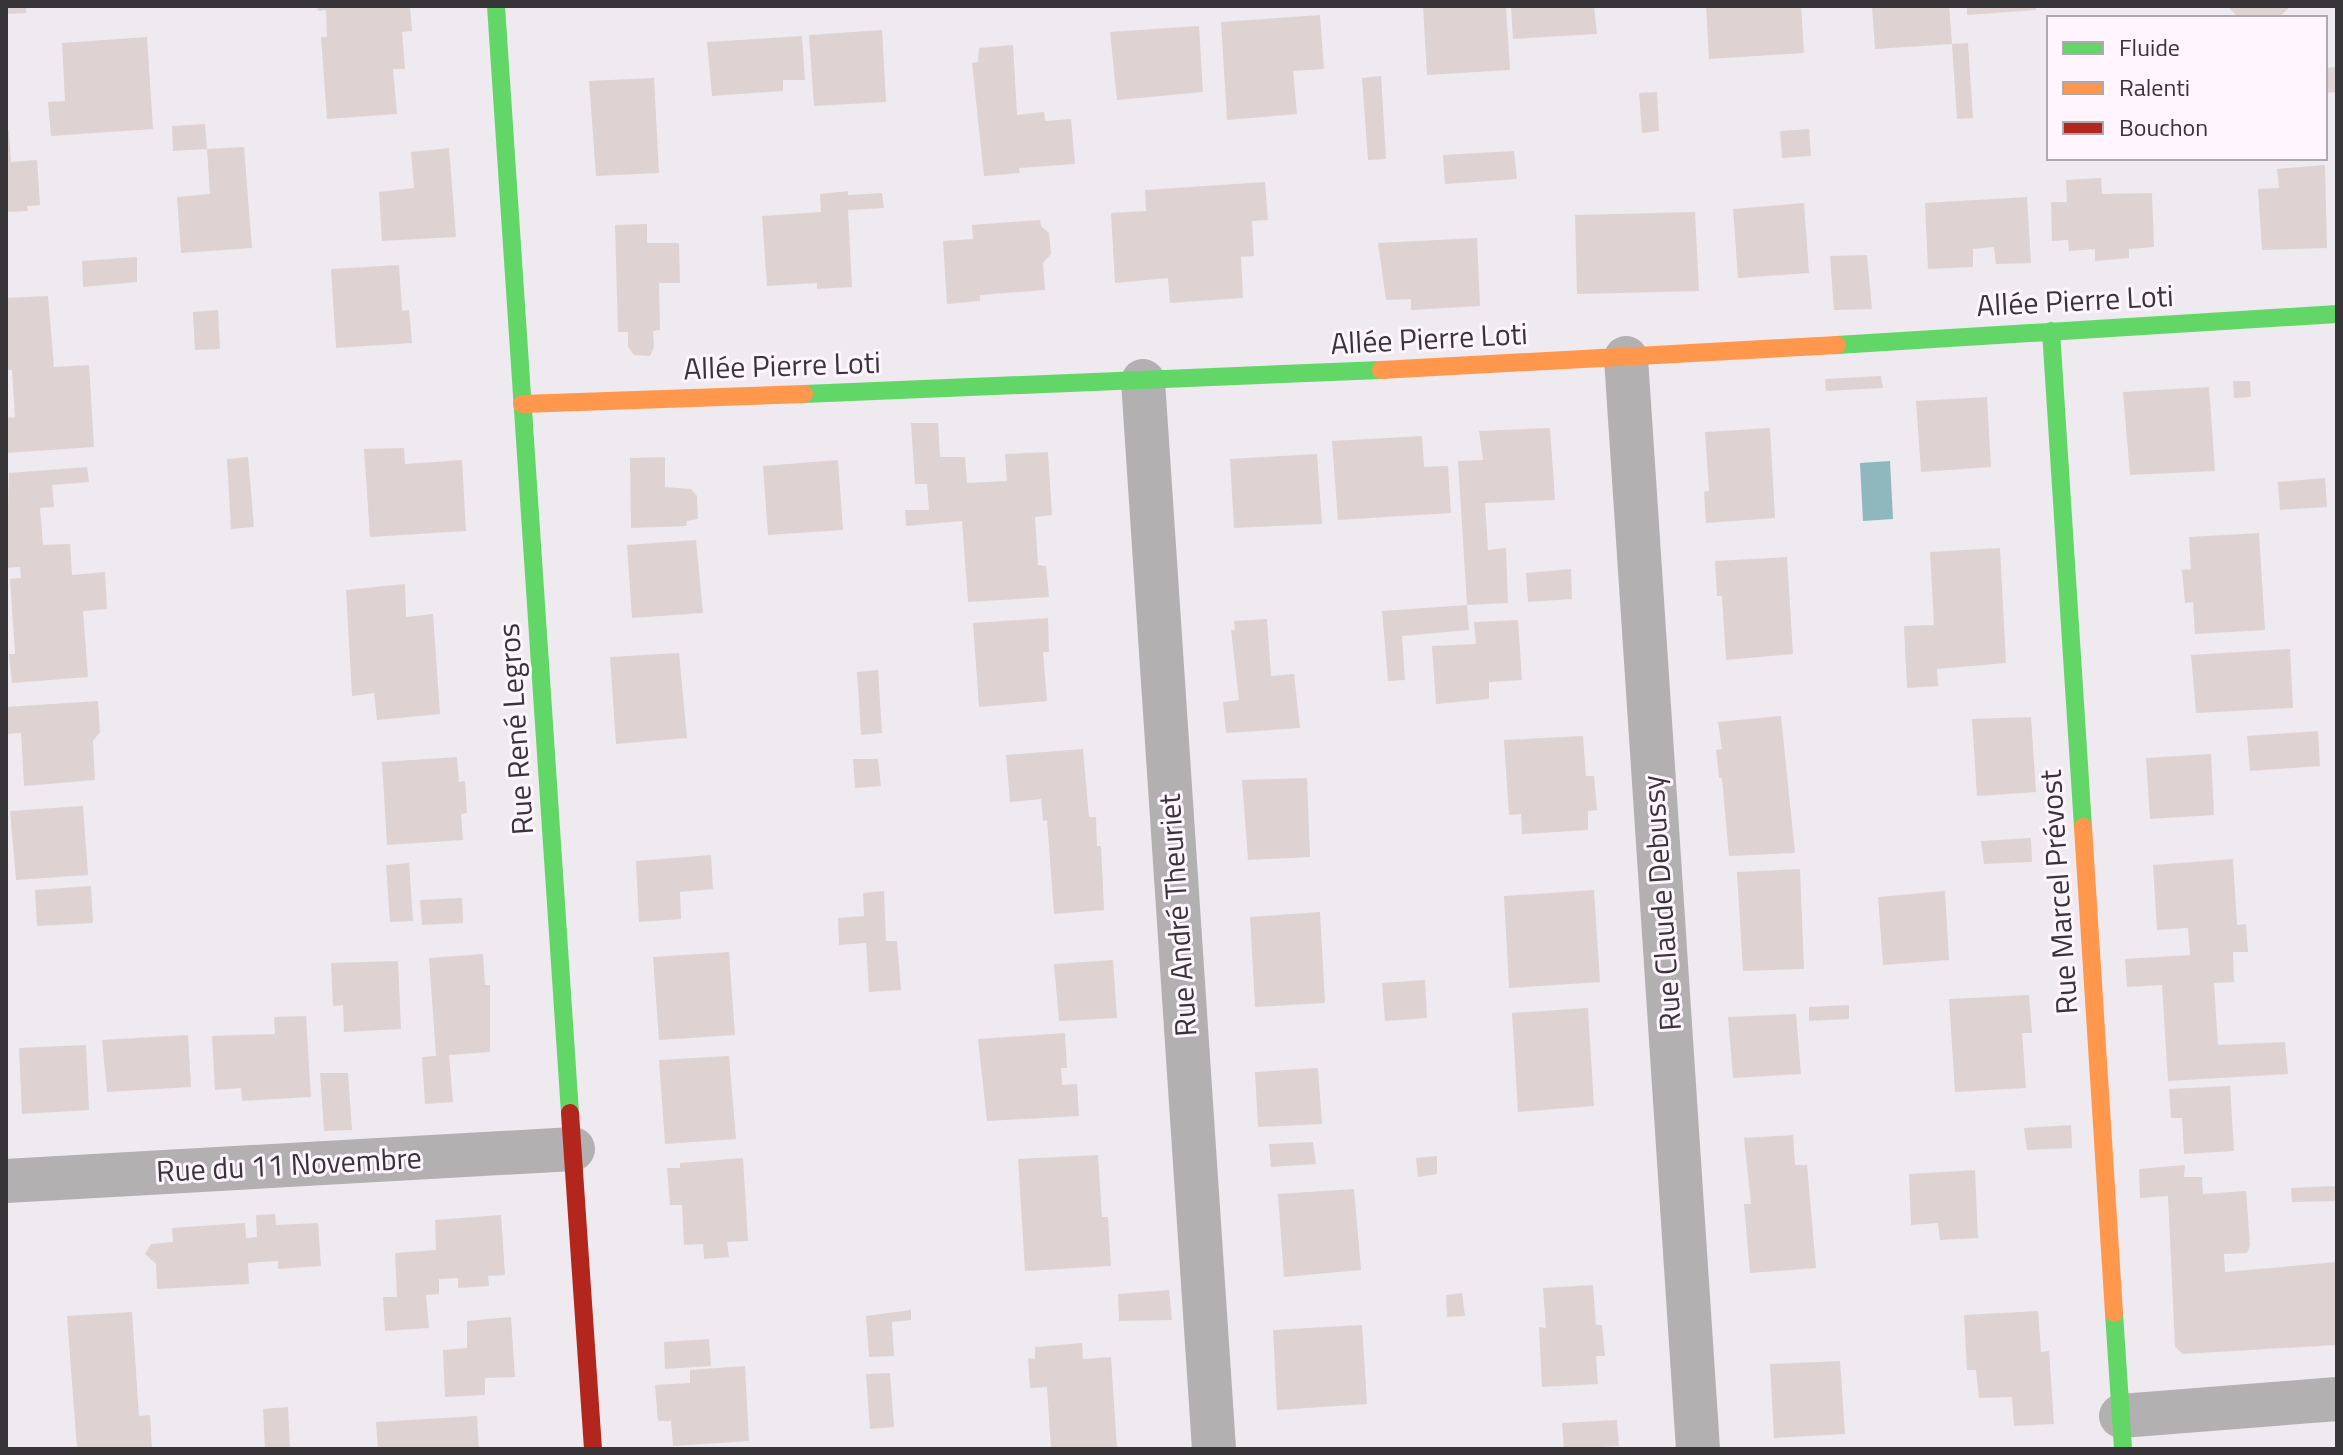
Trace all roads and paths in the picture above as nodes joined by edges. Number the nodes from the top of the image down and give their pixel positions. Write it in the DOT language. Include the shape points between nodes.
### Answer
graph roads {
  1 [pos="496,6"];
  2 [pos="2337,314"];
  3 [pos="2051,331"];
  4 [pos="1626,358"];
  5 [pos="1143,381"];
  6 [pos="522,404"];
  7 [pos="573,1149"];
  8 [pos="6,1181"];
  9 [pos="2337,1399"];
  10 [pos="2122,1433"];
  11 [pos="593,1449"];
  12 [pos="1214,1449"];
  13 [pos="1698,1449"];
  1 -- 6 [label="street, Rue René Legros"];
  2 -- 3 [label="street, Allée Pierre Loti"];
  3 -- 4 [label="street, Allée Pierre Loti"];
  3 -- 10 [label="street, Rue Marcel Prévost"];
  4 -- 5 [label="street, Allée Pierre Loti"];
  4 -- 13 [label="street, Rue Claude Debussy"];
  5 -- 6 [label="street, Allée Pierre Loti"];
  5 -- 12 [label="street, Rue André Theuriet"];
  6 -- 7 [label="street, Rue René Legros"];
  7 -- 8 [label="street, Rue du 11 Novembre"];
  7 -- 11 [label="street, Rue René Legros"];
  9 -- 10 [label="street"];
}
